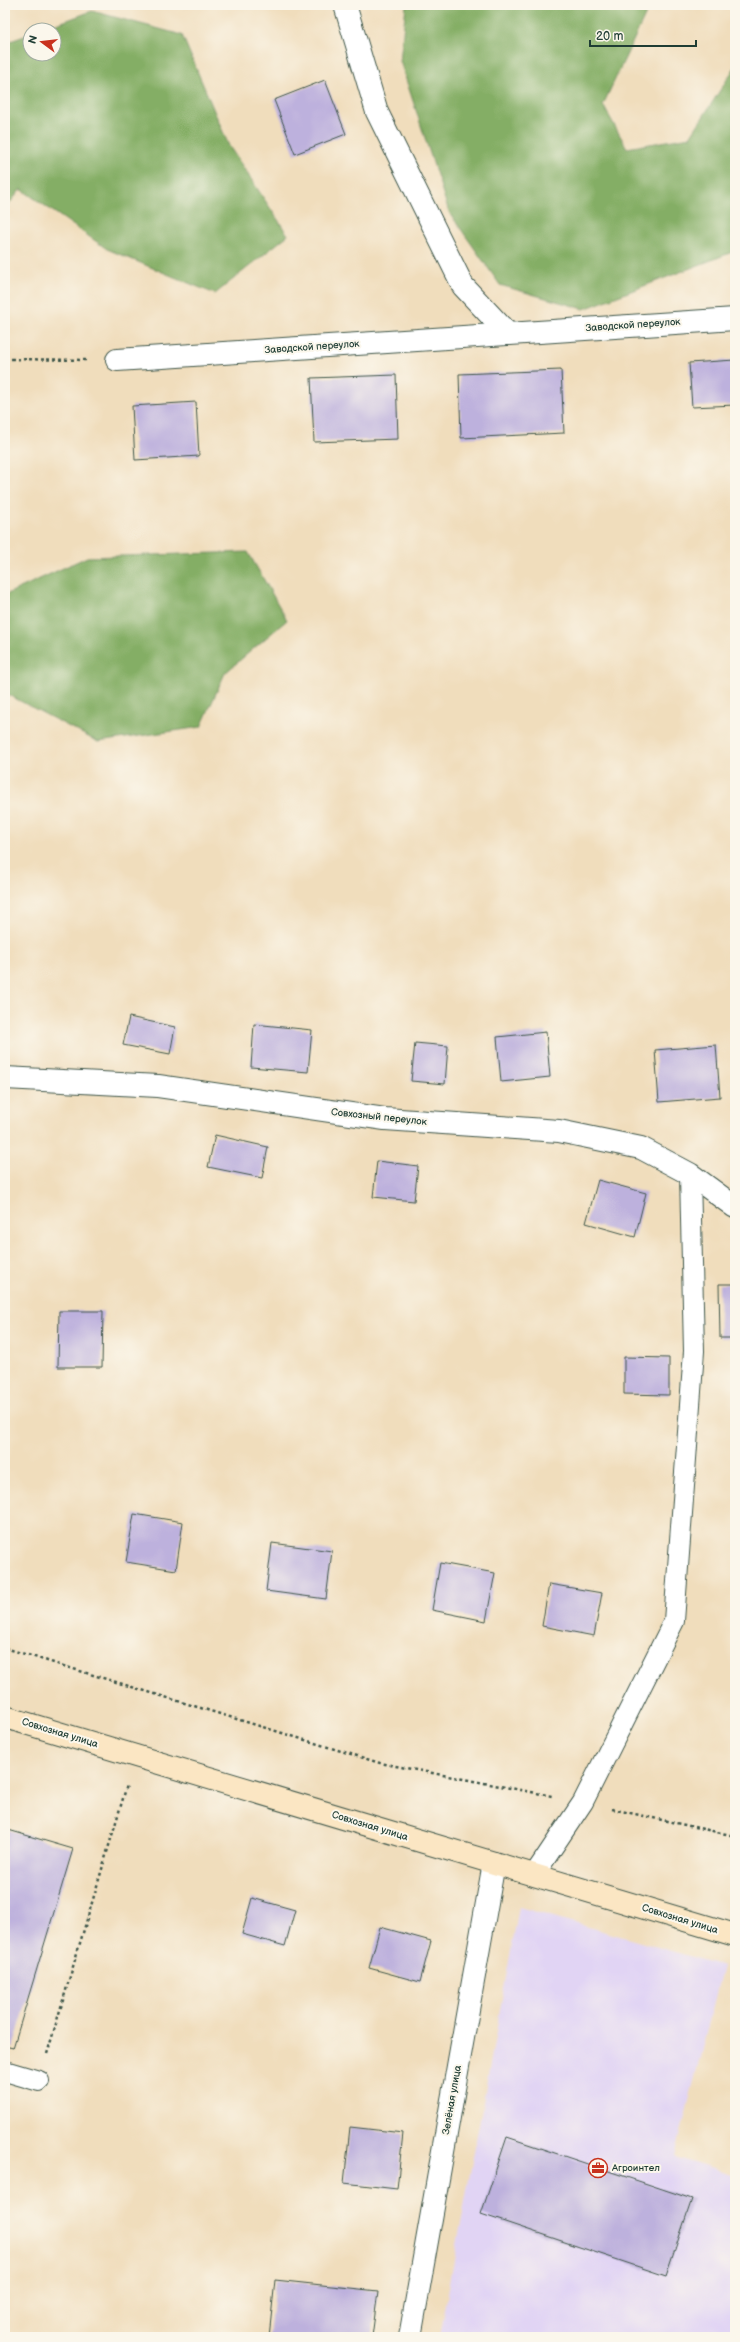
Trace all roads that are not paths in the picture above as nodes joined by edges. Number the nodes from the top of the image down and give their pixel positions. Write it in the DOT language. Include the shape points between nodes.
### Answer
graph roads {
  1 [pos="345,5"];
  2 [pos="735,319"];
  3 [pos="508,334"];
  4 [pos="116,360"];
  5 [pos="5,1078"];
  6 [pos="690,1174"];
  7 [pos="735,1207"];
  8 [pos="5,1717"];
  9 [pos="494,1863"];
  10 [pos="534,1875"];
  11 [pos="735,1935"];
  12 [pos="5,2071"];
  13 [pos="38,2081"];
  14 [pos="410,2337"];
  1 -- 3 [label="street" via="377,112 456,272 463,286"];
  2 -- 3 [label="street, Заводской переулок"];
  3 -- 4 [label="street, Заводской переулок"];
  5 -- 6 [label="street, Совхозный переулок" via="158,1086 385,1119 559,1131 641,1148"];
  6 -- 7 [label="street, Совхозный переулок"];
  6 -- 10 [label="lane" via="694,1351 674,1621 583,1802"];
  8 -- 9 [label="street, Совхозная улица"];
  9 -- 10 [label="street, Совхозная улица"];
  9 -- 14 [label="street, Зелёная улица"];
  10 -- 11 [label="street, Совхозная улица"];
  12 -- 13 [label="lane"];
}
